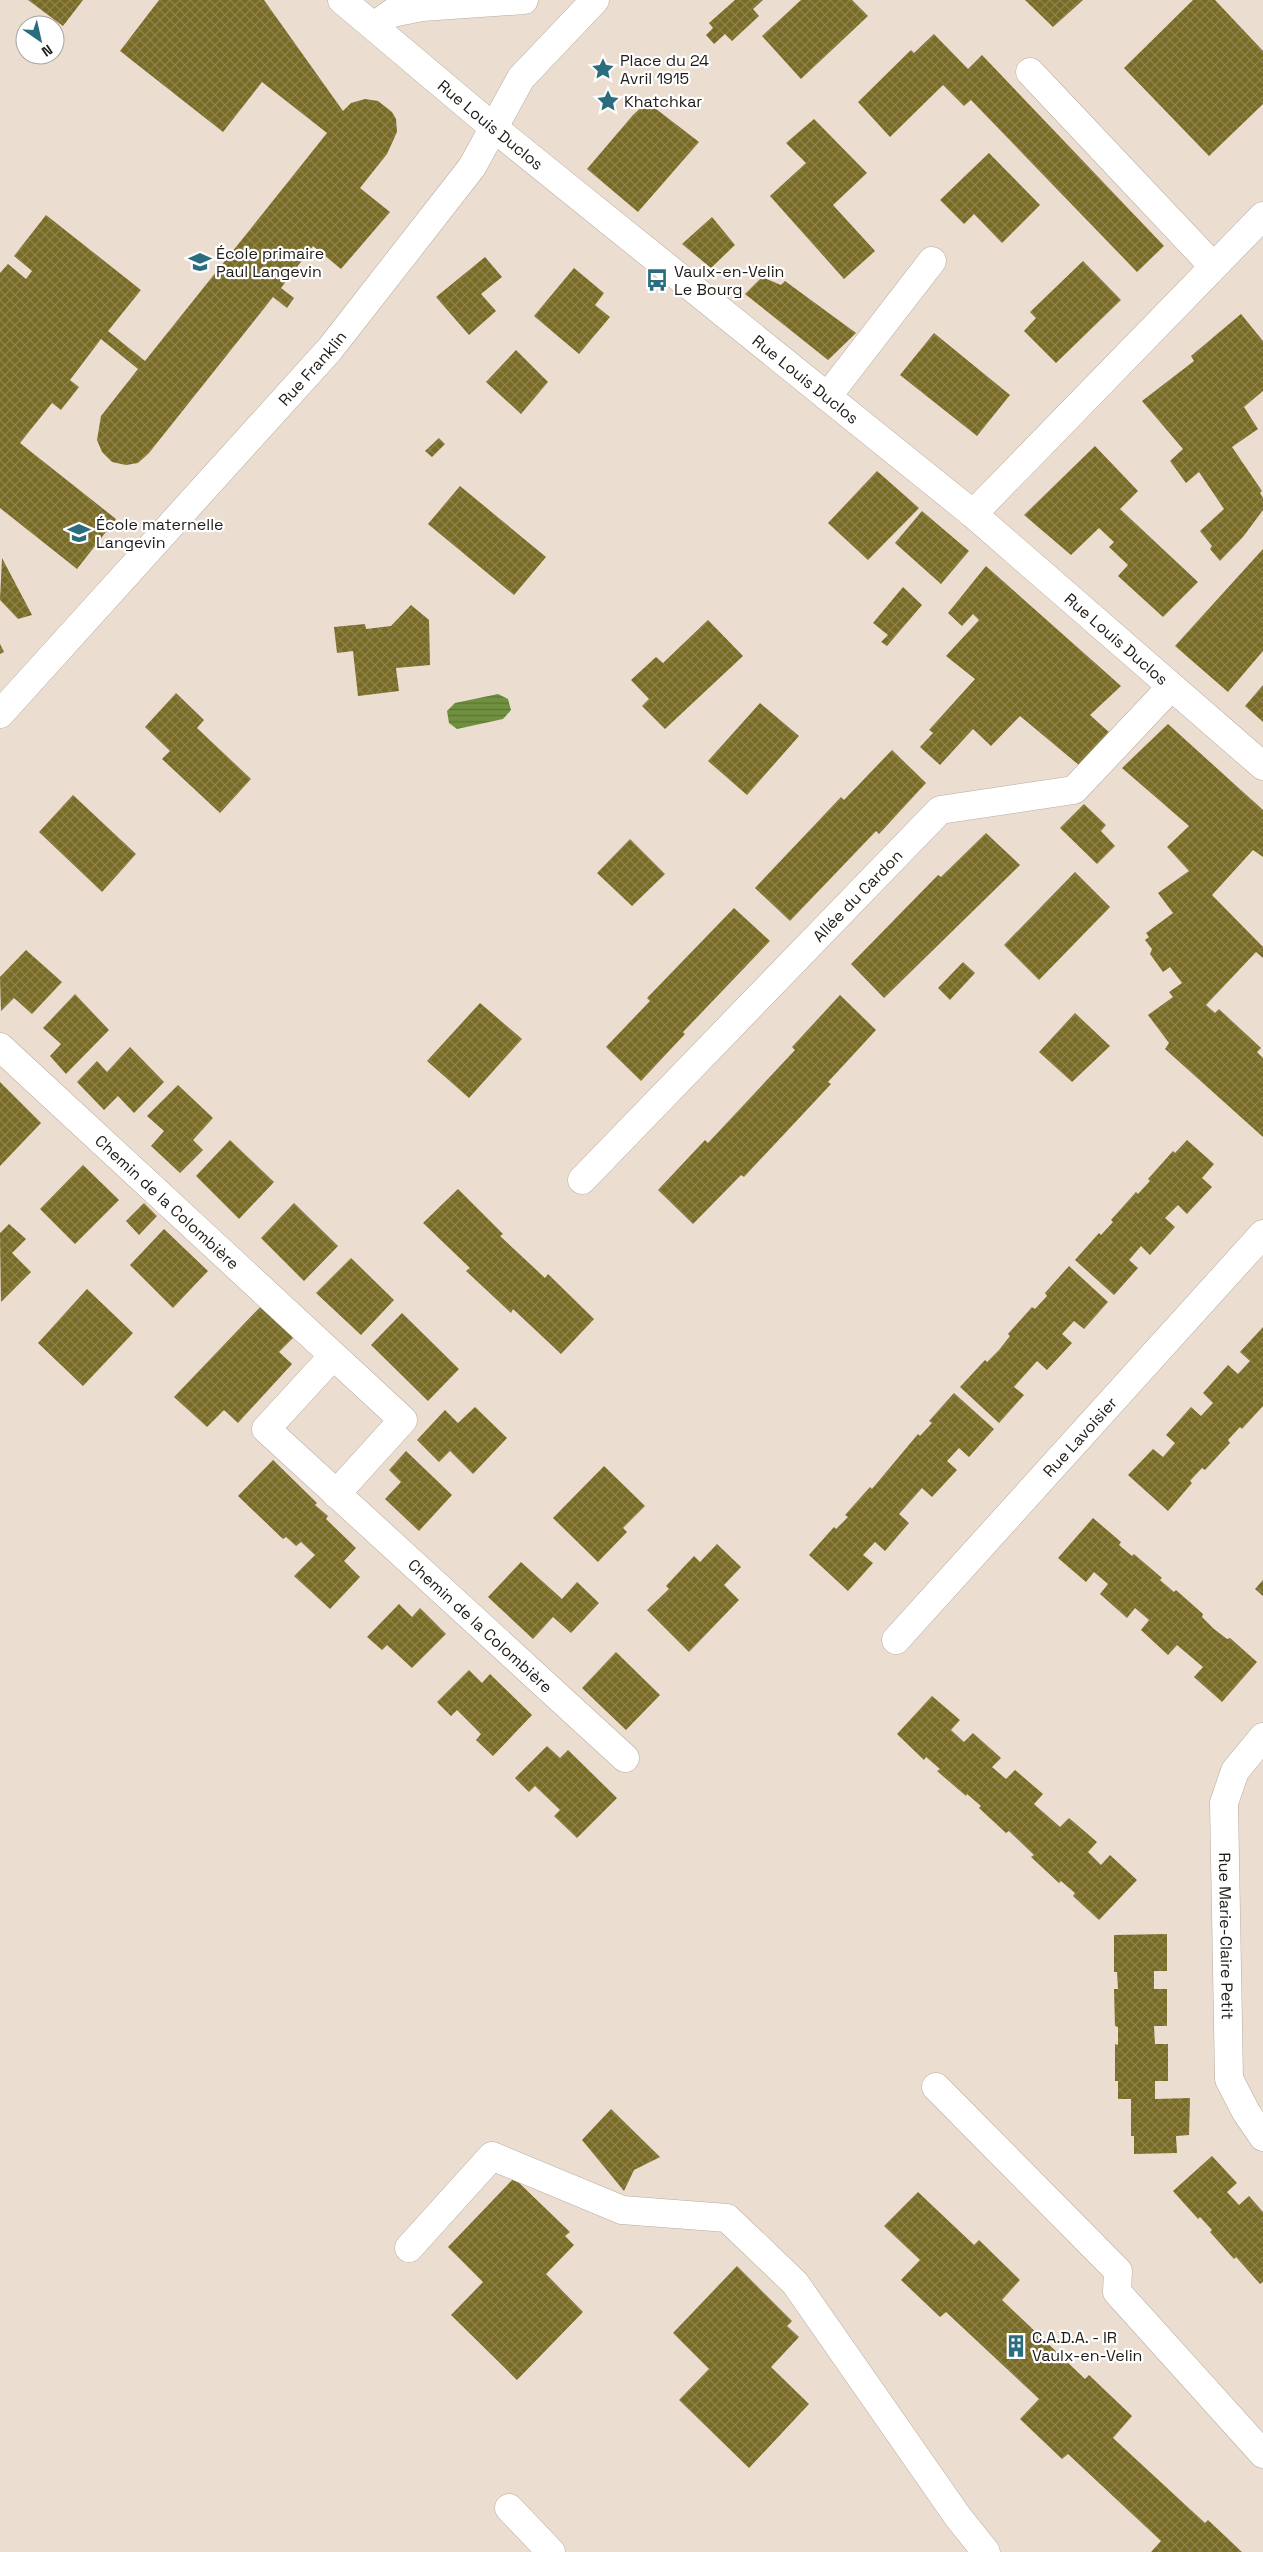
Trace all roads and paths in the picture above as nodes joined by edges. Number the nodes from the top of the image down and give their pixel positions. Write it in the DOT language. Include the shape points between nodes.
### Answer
graph roads {
  1 [pos="342,0"];
  2 [pos="524,0"];
  3 [pos="595,0"];
  4 [pos="374,26"];
  5 [pos="1030,72"];
  6 [pos="494,128"];
  7 [pos="1263,216"];
  8 [pos="932,261"];
  9 [pos="1213,266"];
  10 [pos="827,397"];
  11 [pos="973,514"];
  12 [pos="1171,687"];
  13 [pos="0,714"];
  14 [pos="1263,766"];
  15 [pos="0,1047"];
  16 [pos="582,1180"];
  17 [pos="1263,1234"];
  18 [pos="333,1356"];
  19 [pos="336,1494"];
  20 [pos="896,1640"];
  21 [pos="1263,1737"];
  22 [pos="625,1758"];
  23 [pos="936,2087"];
  24 [pos="1263,2137"];
  25 [pos="409,2248"];
  26 [pos="1263,2454"];
  27 [pos="509,2508"];
  28 [pos="551,2552"];
  29 [pos="986,2552"];
  1 -- 4 [label="street, Rue Louis Duclos"];
  2 -- 4 [label="street" via="422,7 392,13"];
  3 -- 6 [label="street, Rue Franklin" via="521,78"];
  4 -- 6 [label="street, Rue Louis Duclos"];
  5 -- 9 [label="street"];
  6 -- 10 [label="street, Rue Louis Duclos"];
  6 -- 13 [label="street, Rue Franklin" via="472,167 330,349"];
  7 -- 9 [label="street"];
  8 -- 10 [label="street"];
  9 -- 11 [label="street"];
  10 -- 11 [label="street, Rue Louis Duclos"];
  11 -- 12 [label="street, Rue Louis Duclos"];
  12 -- 14 [label="street, Rue Louis Duclos"];
  12 -- 16 [label="street, Allée du Cardon" via="1074,790 940,810"];
  15 -- 18 [label="street, Chemin de la Colombière"];
  17 -- 20 [label="street, Rue Lavoisier"];
  18 -- 19 [label="street, Chemin de la Colombière" via="266,1429"];
  18 -- 19 [label="street, Chemin de la Colombière" via="403,1420"];
  19 -- 22 [label="street, Chemin de la Colombière"];
  21 -- 24 [label="street, Rue Marie-Claire Petit" via="1235,1771 1224,1803 1229,2078"];
  23 -- 26 [label="street" via="1118,2271 1117,2292"];
  25 -- 29 [label="street" via="492,2156 622,2210 727,2218 795,2283 958,2517"];
  27 -- 28 [label="street"];
}
